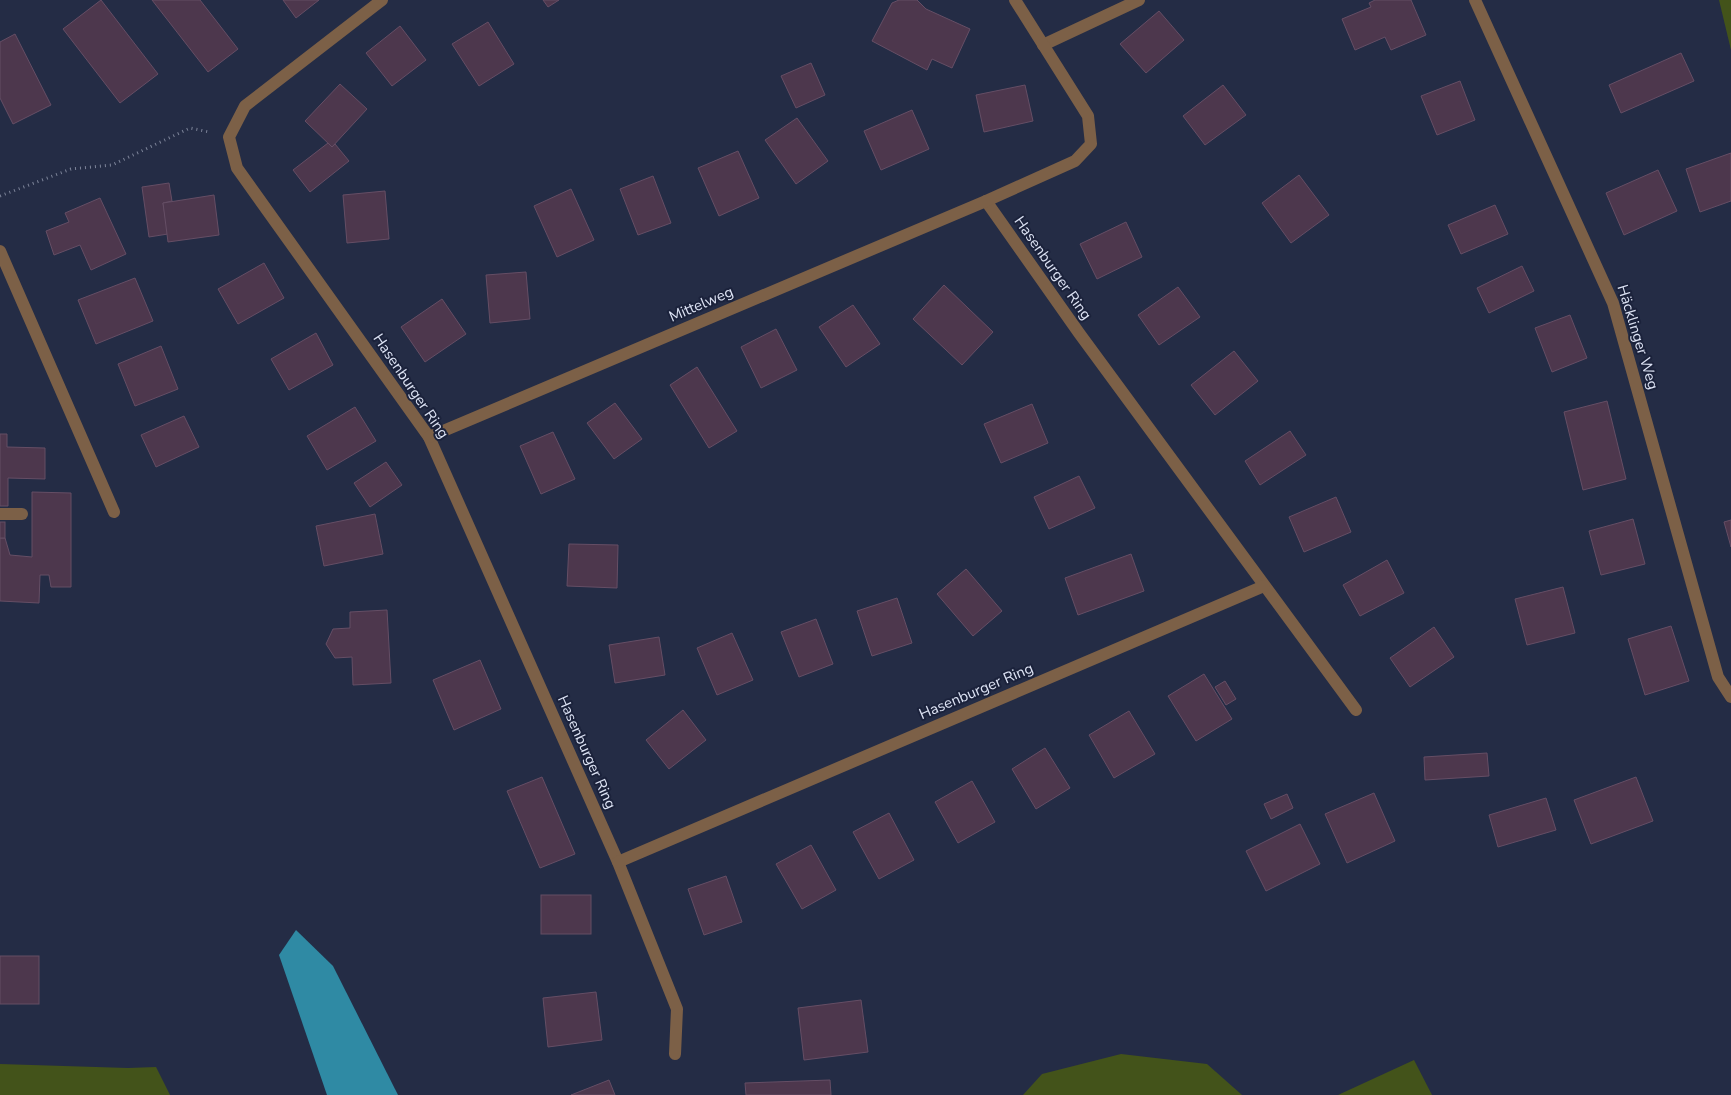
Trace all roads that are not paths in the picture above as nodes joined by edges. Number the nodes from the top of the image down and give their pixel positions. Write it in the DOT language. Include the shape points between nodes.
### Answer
graph roads {
  1 [pos="382,0"];
  2 [pos="1015,0"];
  3 [pos="1139,0"];
  4 [pos="1474,0"];
  5 [pos="1044,46"];
  6 [pos="986,201"];
  7 [pos="0,252"];
  8 [pos="429,437"];
  9 [pos="114,512"];
  10 [pos="0,514"];
  11 [pos="22,514"];
  12 [pos="1264,586"];
  13 [pos="1731,697"];
  14 [pos="1356,710"];
  15 [pos="618,862"];
  16 [pos="675,1054"];
  1 -- 8 [label="street, Hasenburger Ring" via="245,106 229,137 237,168"];
  2 -- 5 [label="street"];
  3 -- 5 [label="street"];
  4 -- 13 [label="street, Häcklinger Weg" via="1613,303 1718,677"];
  5 -- 6 [label="street" via="1088,116 1092,144 1075,161"];
  6 -- 8 [label="street, Mittelweg"];
  6 -- 12 [label="street, Hasenburger Ring"];
  7 -- 9 [label="street"];
  8 -- 15 [label="street, Hasenburger Ring"];
  10 -- 11 [label="street"];
  12 -- 14 [label="street, Hasenburger Ring"];
  12 -- 15 [label="street, Hasenburger Ring"];
  15 -- 16 [label="street, Hasenburger Ring" via="677,1009"];
}
